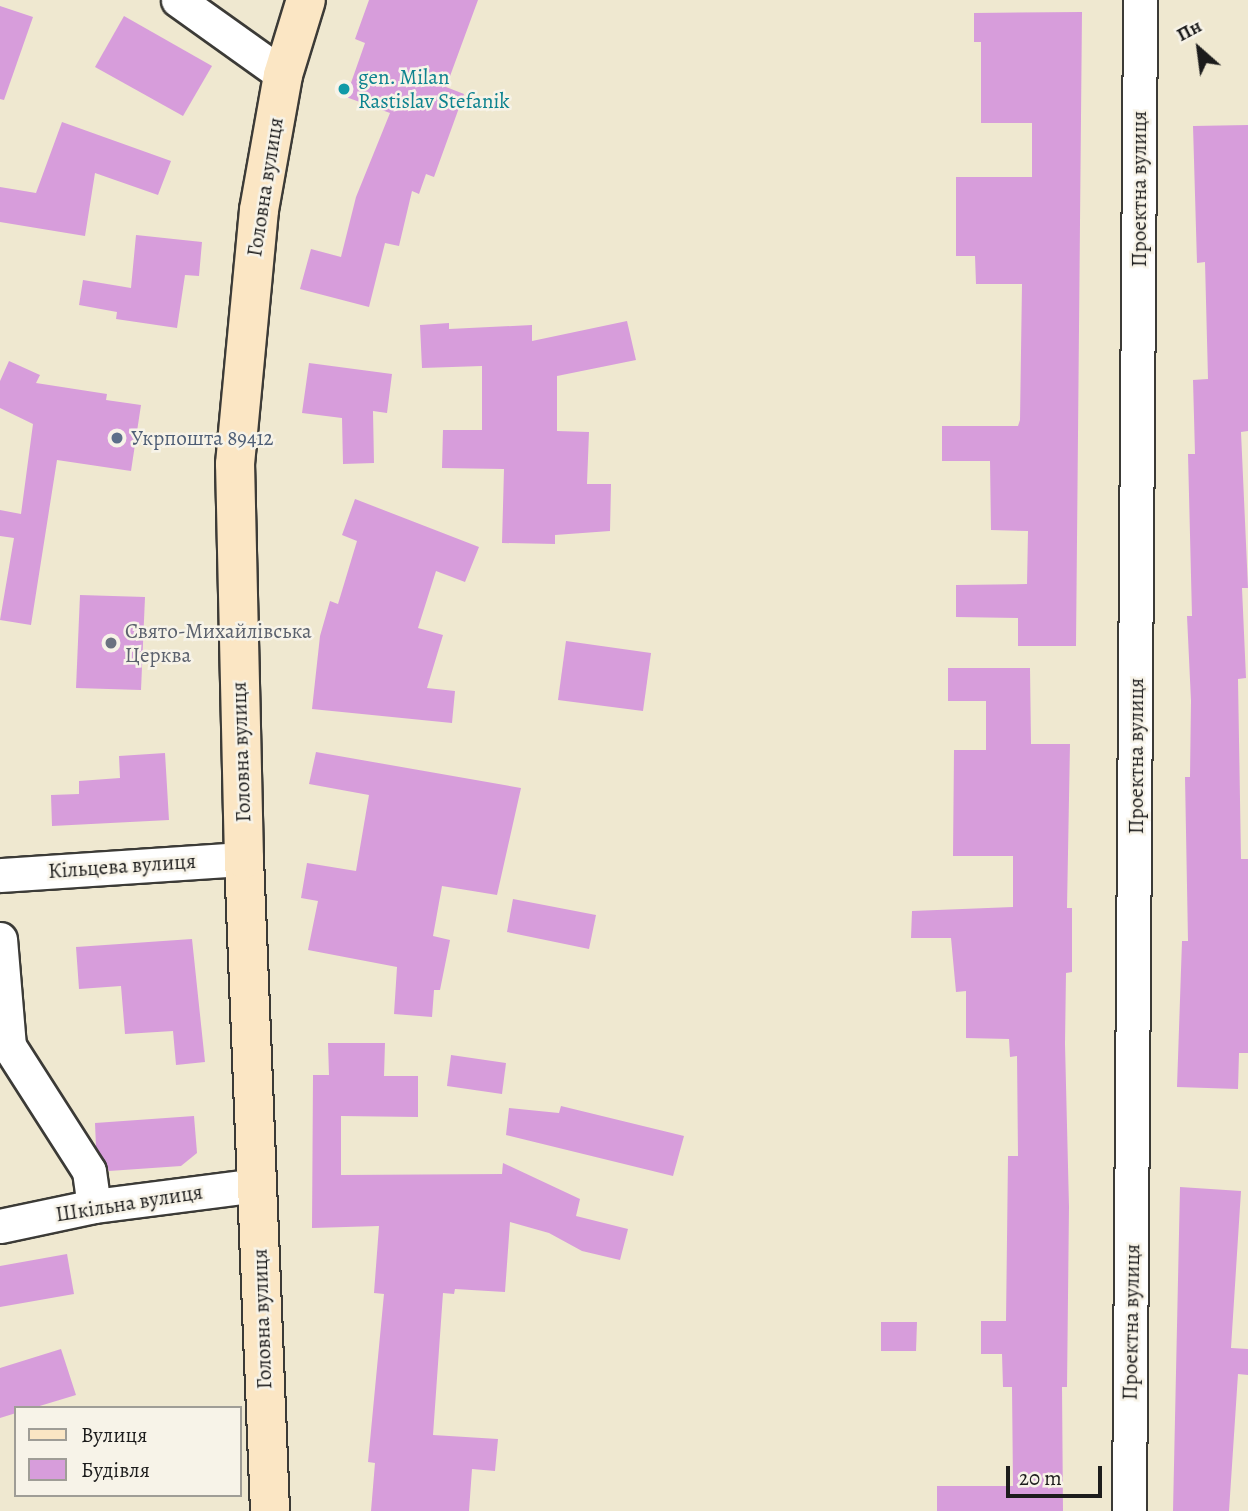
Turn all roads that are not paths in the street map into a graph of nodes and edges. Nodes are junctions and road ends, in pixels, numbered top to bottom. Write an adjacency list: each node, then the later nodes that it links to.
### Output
1 (178, 0): 4 (street)
2 (306, 0): 4 (main road, Головна вулиця)
3 (1140, 0): 12 (street, Проектна вулиця)
4 (283, 75): 5 (main road, Головна вулиця)
5 (244, 859): 6 (street, Кільцева вулиця); 8 (main road, Головна вулиця)
6 (0, 875)
7 (0, 939): 9 (street)
8 (258, 1185): 9 (street, Шкільна вулиця); 11 (main road, Головна вулиця)
9 (94, 1206): 10 (street, Шкільна вулиця)
10 (0, 1226)
11 (270, 1511)
12 (1129, 1511)

